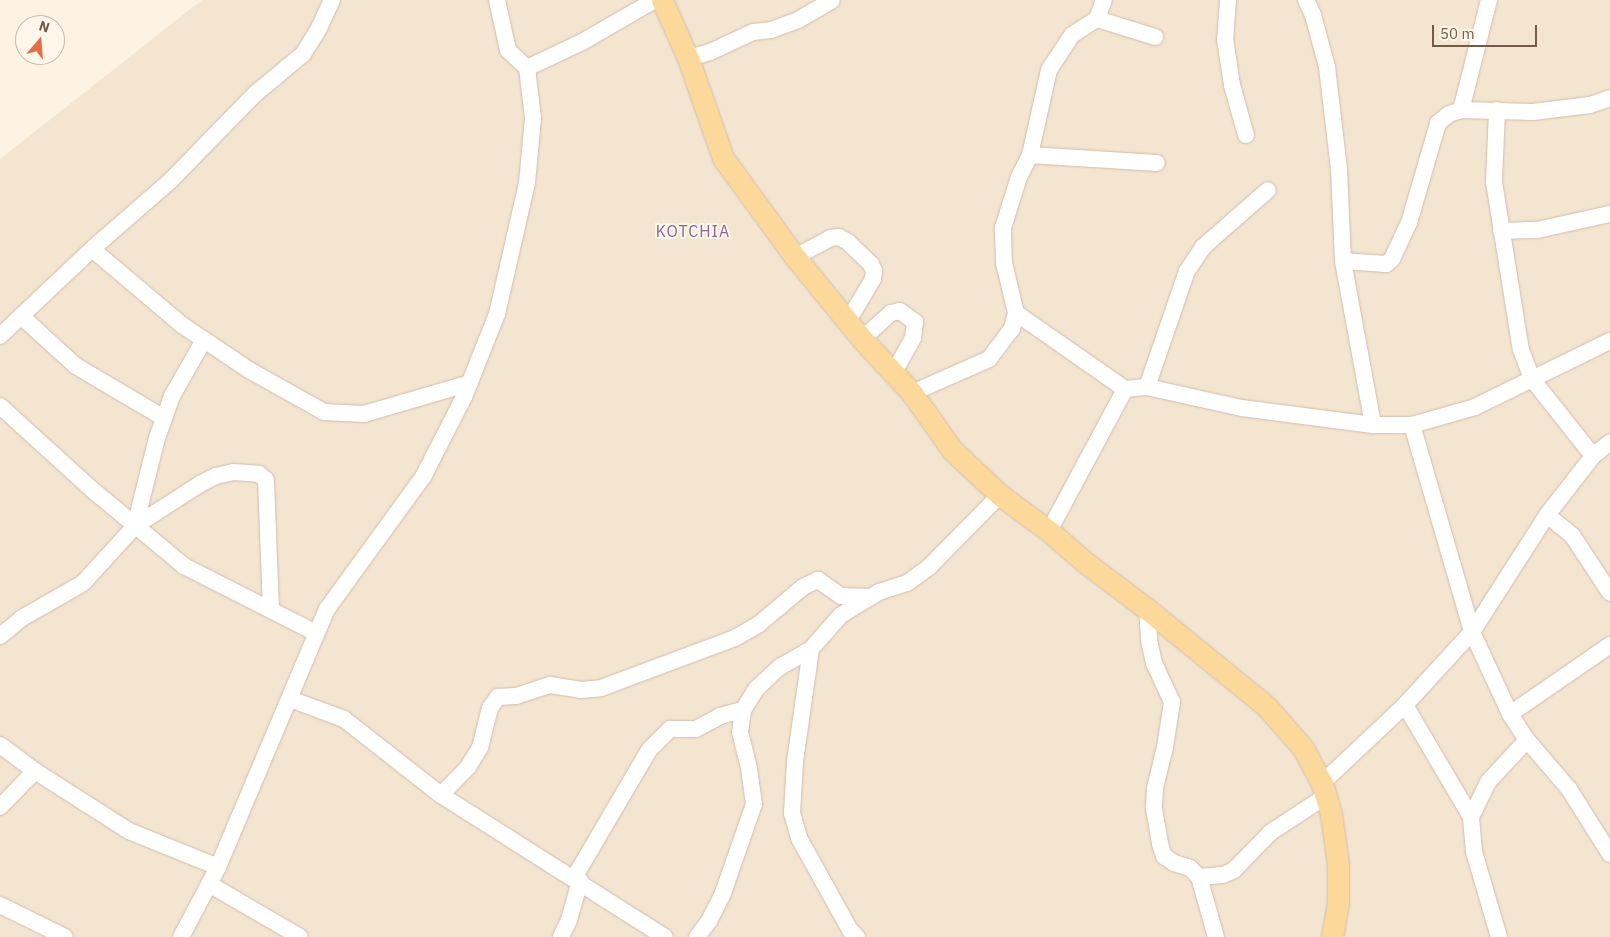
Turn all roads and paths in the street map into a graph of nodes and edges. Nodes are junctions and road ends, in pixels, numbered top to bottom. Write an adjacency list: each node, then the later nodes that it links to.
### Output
1 (332, 0): 23 (street)
2 (496, 0): 13 (street)
3 (654, 0): 13 (street)
4 (662, 0): 12 (main road)
5 (832, 0): 12 (street)
6 (1104, 0): 10 (street)
7 (1228, 0): 17 (street)
8 (1306, 0): 25 (street)
9 (1489, 0): 15 (street)
10 (1097, 19): 11 (street); 18 (street)
11 (1155, 38)
12 (688, 58): 24 (main road)
13 (527, 68): 35 (street)
14 (1610, 98): 16 (street)
15 (1462, 110): 16 (street); 25 (street)
16 (1497, 110): 22 (street)
17 (1246, 135)
18 (1030, 155): 19 (street); 26 (street)
19 (1157, 163)
20 (1268, 190): 36 (street)
21 (1610, 214): 22 (street)
22 (1501, 231): 34 (street)
23 (92, 249): 27 (street); 31 (street)
24 (794, 257): 28 (main road); 28 (street)
25 (1343, 260): 41 (street)
26 (1016, 313): 37 (street); 38 (street)
27 (21, 316): 29 (street); 40 (street)
28 (848, 321): 30 (main road)
29 (0, 336)
30 (862, 339): 33 (main road); 33 (street)
31 (204, 340): 35 (street); 40 (street)
32 (1610, 341): 34 (street)
33 (894, 372): 38 (main road)
34 (1532, 379): 42 (street); 44 (street)
35 (470, 383): 54 (street)
36 (1147, 387): 37 (street); 41 (street)
37 (1125, 389): 48 (street)
38 (912, 393): 45 (main road)
39 (0, 406): 47 (street)
40 (164, 418): 47 (street)
41 (1373, 425): 42 (street)
42 (1412, 425): 53 (street)
43 (1610, 442): 44 (street)
44 (1592, 456): 46 (street)
45 (1000, 495): 48 (main road); 50 (street)
46 (1547, 515): 49 (street); 53 (street)
47 (135, 526): 52 (street); 52 (street); 55 (street)
48 (1049, 530): 51 (main road)
49 (1610, 593)
50 (870, 597): 57 (street); 66 (street)
51 (1147, 609): 65 (main road); 71 (street)
52 (271, 610): 54 (street)
53 (1472, 632): 59 (street); 61 (street)
54 (316, 633): 58 (street)
55 (0, 636)
56 (1610, 645): 61 (street)
57 (811, 649): 60 (street); 83 (street)
58 (290, 699): 66 (street); 70 (street)
59 (1405, 705): 65 (street); 68 (street)
60 (743, 710): 72 (street); 75 (street)
61 (1510, 714): 62 (street)
62 (1527, 740): 68 (street); 69 (street)
63 (0, 745): 64 (street)
64 (35, 771): 67 (street); 70 (street)
65 (1324, 789): 71 (street); 85 (main road)
66 (441, 795): 72 (street)
67 (0, 807)
68 (1470, 817): 86 (street)
69 (1610, 854)
70 (218, 867): 73 (street)
71 (1199, 877): 84 (street)
72 (577, 880): 76 (street); 80 (street)
73 (209, 884): 78 (street); 79 (street)
74 (0, 905): 77 (street)
75 (709, 929): 82 (street)
76 (661, 934): 81 (street)
77 (64, 937)
78 (182, 937)
79 (300, 937)
80 (561, 937)
81 (640, 937)
82 (697, 937)
83 (857, 937)
84 (1216, 937)
85 (1332, 937)
86 (1499, 937)

